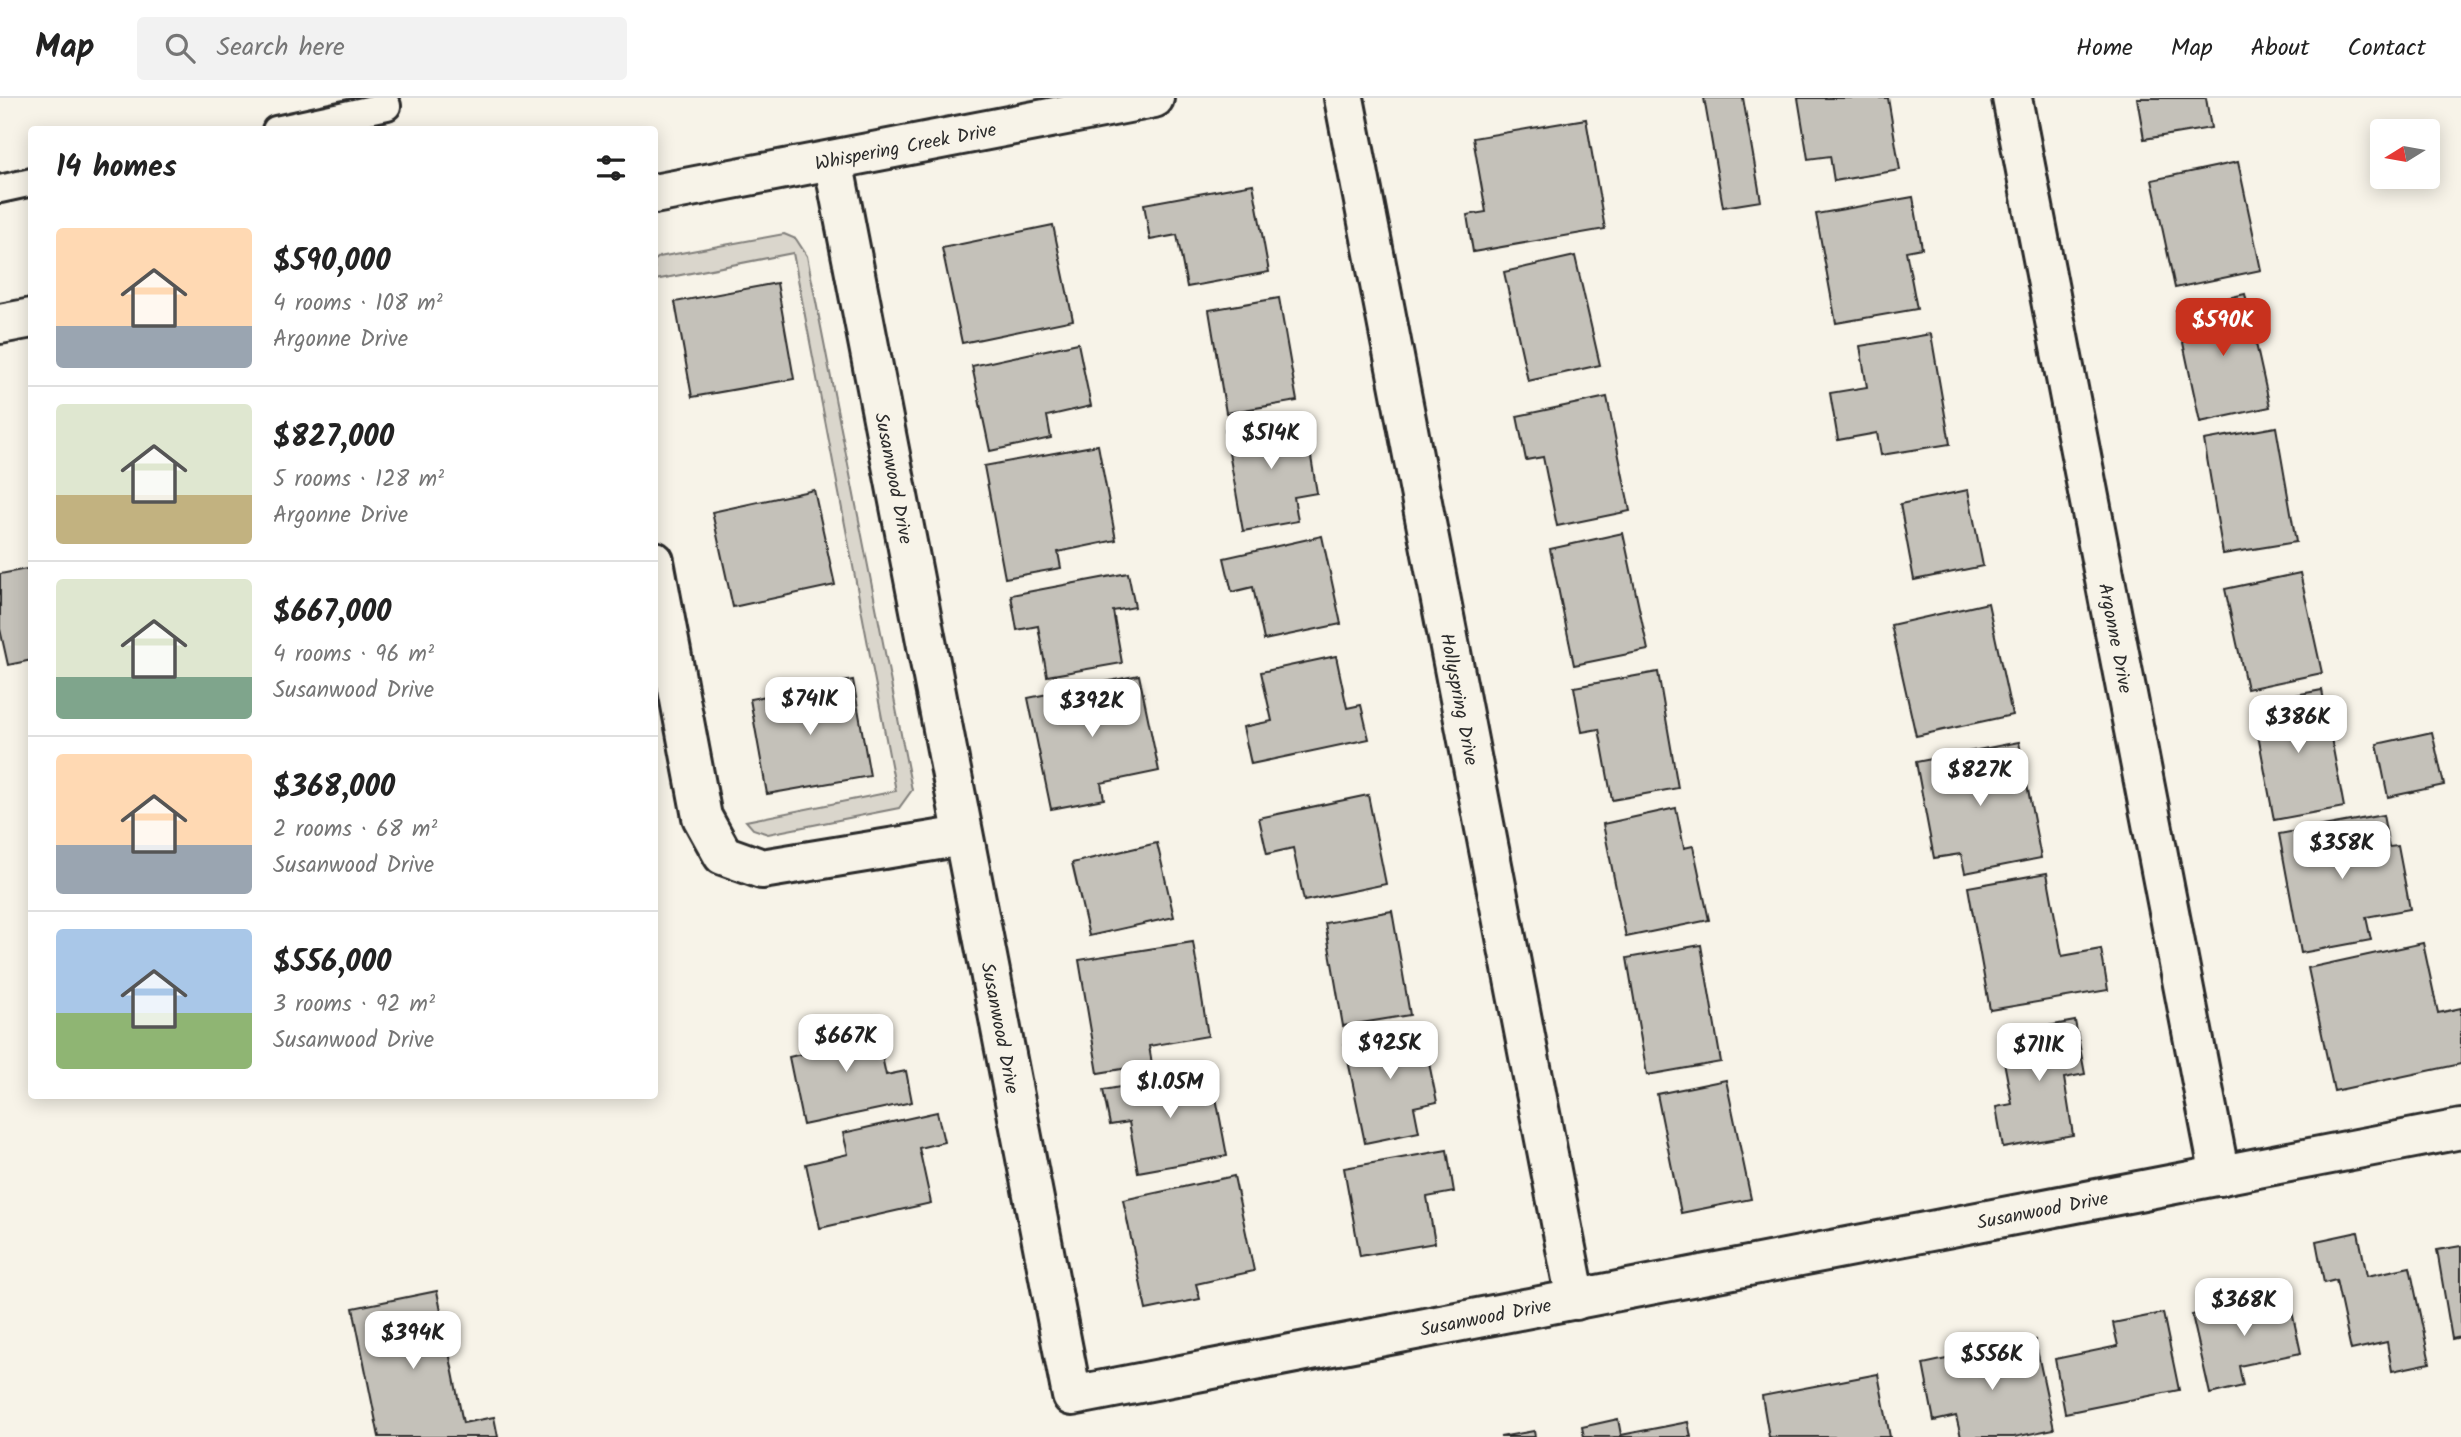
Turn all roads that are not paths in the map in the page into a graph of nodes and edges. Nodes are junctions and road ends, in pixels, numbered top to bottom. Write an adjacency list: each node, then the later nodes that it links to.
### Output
1 (1154, 98): 6 (street, Whispering Creek Drive)
2 (1343, 98): 16 (street, Hollyspring Drive)
3 (2012, 98): 15 (street, Argonne Drive)
4 (388, 111): 5 (lane)
5 (300, 126)
6 (833, 160): 9 (street, Whispering Creek Drive); 13 (street, Susanwood Drive)
7 (28, 183): 8 (lane)
8 (0, 189)
9 (658, 193)
10 (28, 319): 11 (street)
11 (0, 324)
12 (658, 582): 13 (street)
13 (963, 836): 16 (street, Susanwood Drive)
14 (2461, 1129): 15 (street, Susanwood Drive)
15 (2220, 1176): 16 (street, Susanwood Drive)
16 (1576, 1300)

